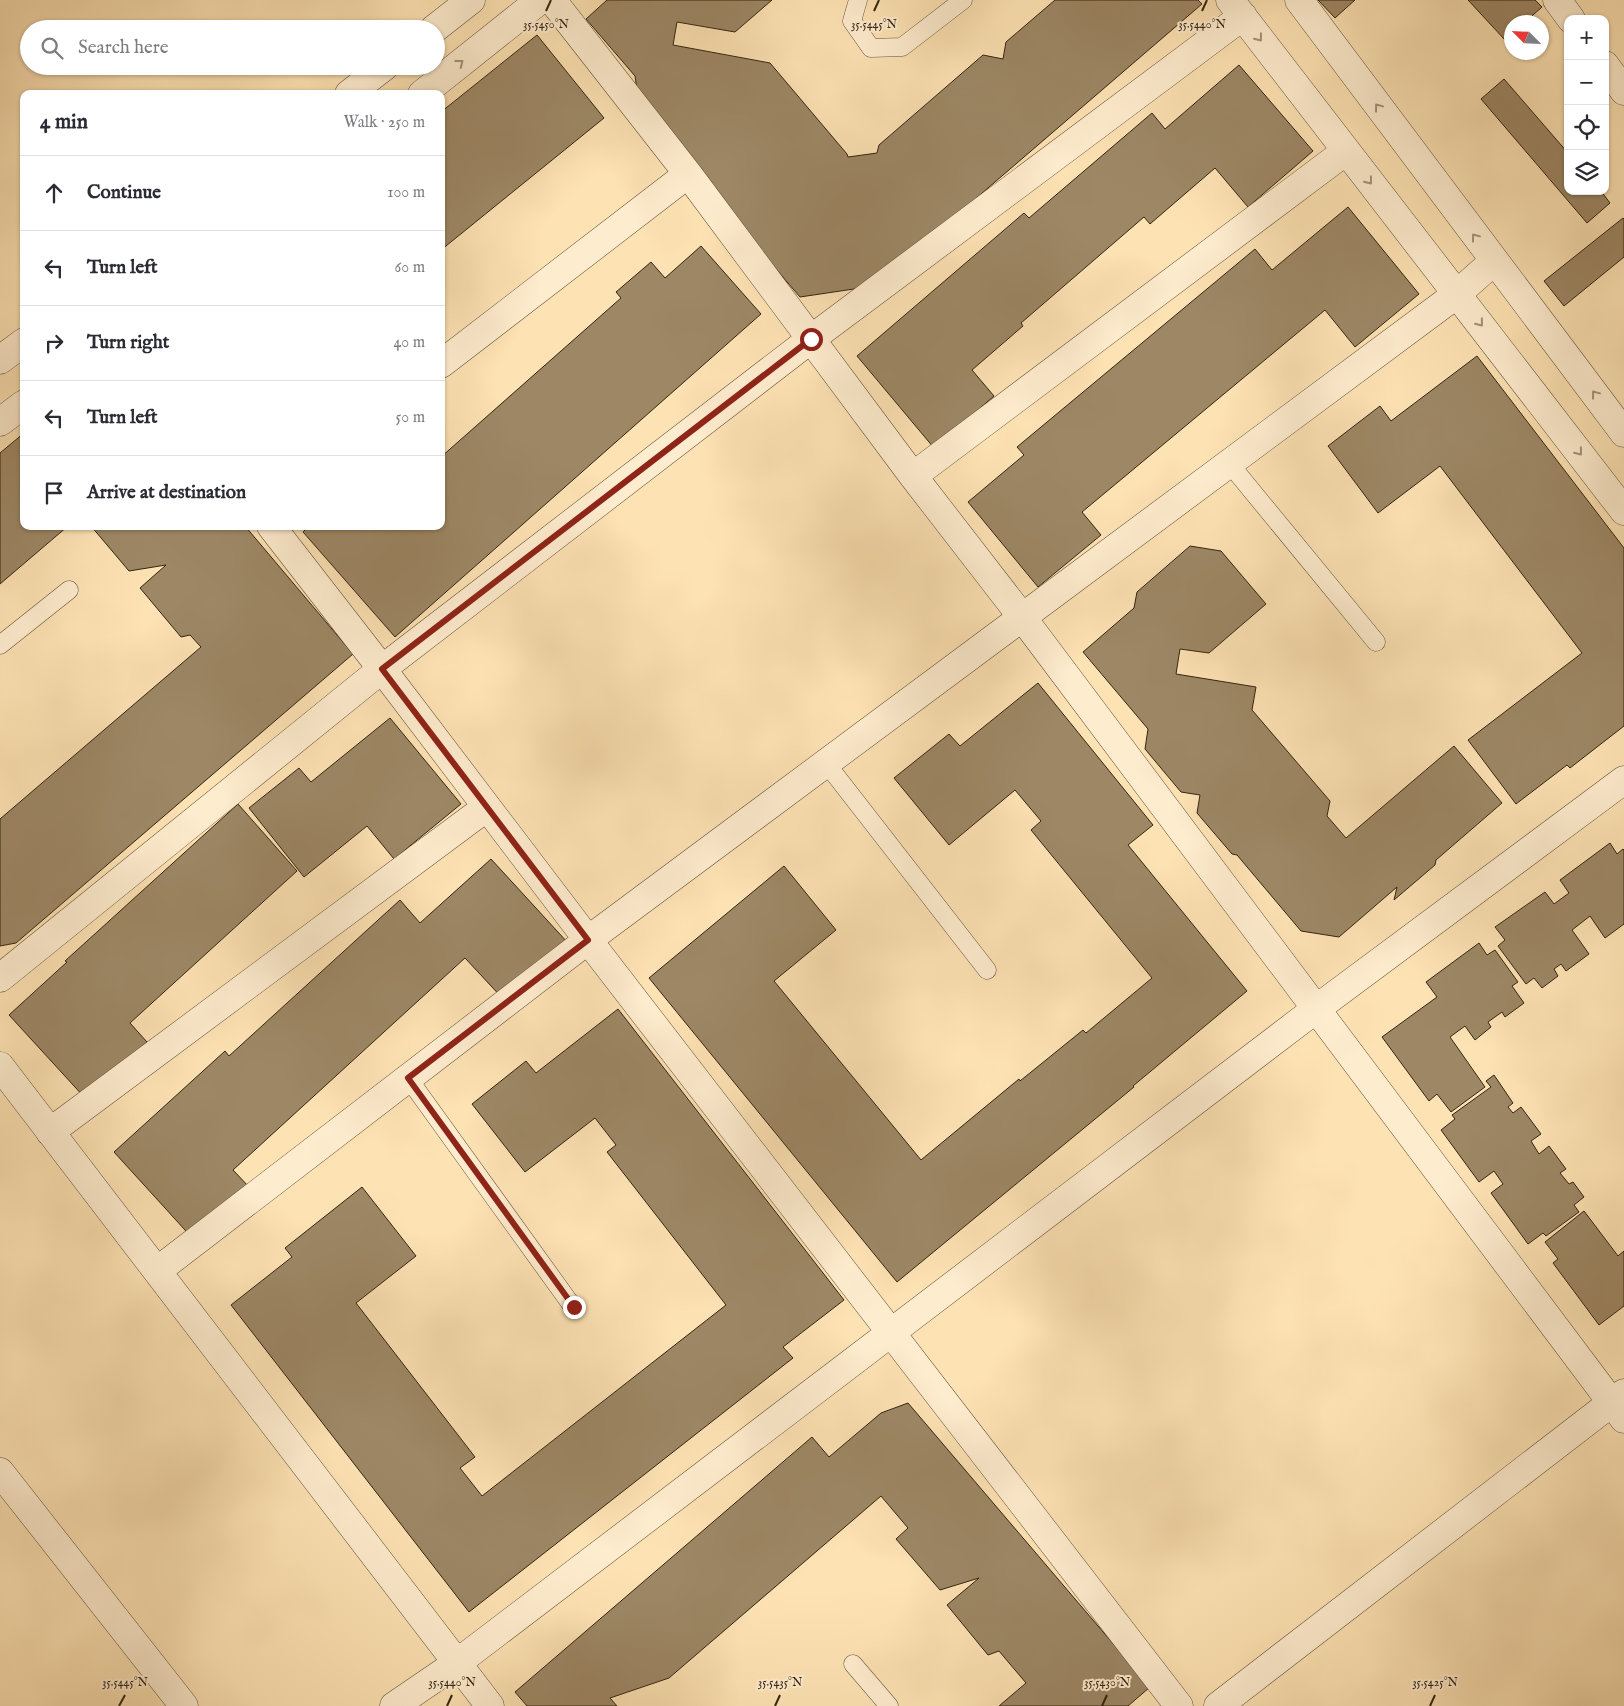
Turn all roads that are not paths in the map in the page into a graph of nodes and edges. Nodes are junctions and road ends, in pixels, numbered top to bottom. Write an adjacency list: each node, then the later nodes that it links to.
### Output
1 (471, 0): 10 (street)
2 (540, 0): 14 (street, one-way to 2)
3 (552, 0): 17 (street)
4 (858, 0): 5 (lane)
5 (963, 0)
6 (1299, 0): 18 (street, one-way to 6)
7 (1557, 0): 9 (street)
8 (1236, 8): 16 (street, one-way to 16); 20 (street)
9 (1568, 15)
10 (445, 20)
11 (1609, 71): 15 (street)
12 (373, 75): 13 (street)
13 (354, 90)
14 (427, 90)
15 (1624, 91)
16 (1346, 151): 19 (street, one-way to 19); 28 (street)
17 (688, 174): 20 (street); 23 (street)
18 (1494, 261): 19 (street); 26 (street, one-way to 18)
19 (1457, 294): 27 (street); 29 (street, one-way to 29)
20 (811, 339): 28 (street); 35 (street)
21 (20, 345): 22 (street)
22 (0, 360)
23 (445, 361)
24 (20, 407): 25 (street)
25 (0, 422)
26 (1624, 433)
27 (1229, 463): 32 (street); 33 (lane)
28 (913, 476): 32 (street)
29 (1624, 511)
30 (273, 530): 35 (street)
31 (69, 590): 34 (lane)
32 (1022, 617): 36 (street); 42 (street)
33 (1376, 642)
34 (0, 645)
35 (382, 669): 38 (street); 41 (street)
36 (826, 763): 39 (street); 40 (lane)
37 (1624, 780): 42 (street)
38 (487, 807): 39 (street); 45 (street)
39 (588, 940): 44 (street); 48 (street)
40 (987, 970)
41 (0, 978)
42 (1316, 1008): 48 (street); 49 (street)
43 (0, 1066): 45 (street)
44 (408, 1078): 46 (street); 47 (lane)
45 (50, 1132): 46 (street)
46 (156, 1271): 51 (street)
47 (574, 1307)
48 (890, 1332): 51 (street); 57 (street)
49 (1620, 1405): 58 (street)
50 (0, 1472): 53 (street)
51 (456, 1663): 54 (street); 55 (street)
52 (853, 1664): 56 (lane)
53 (184, 1706)
54 (394, 1706)
55 (490, 1706)
56 (889, 1706)
57 (1180, 1706)
58 (1218, 1706)

